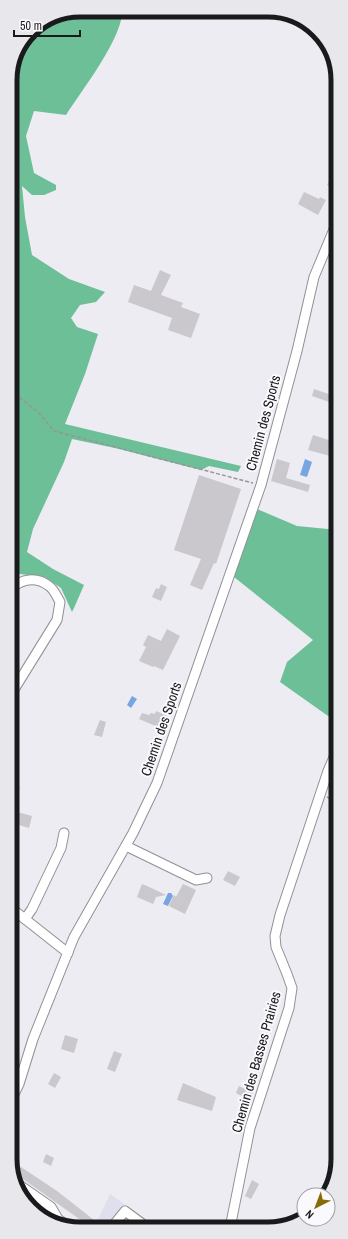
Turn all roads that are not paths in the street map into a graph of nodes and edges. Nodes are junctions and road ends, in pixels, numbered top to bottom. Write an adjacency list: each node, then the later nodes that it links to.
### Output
1 (331, 236): 6 (street, Chemin des Sports)
2 (17, 584): 3 (street)
3 (17, 685)
4 (331, 764): 18 (street, Chemin des Basses Prairies)
5 (64, 833): 9 (street)
6 (126, 846): 7 (street); 10 (street, Chemin des Sports)
7 (207, 878)
8 (17, 914): 9 (street)
9 (25, 920): 10 (street)
10 (68, 953): 11 (street, Chemin des Sports)
11 (17, 1088)
12 (24, 1188): 15 (street)
13 (33, 1201): 14 (street)
14 (47, 1213)
15 (59, 1218)
16 (116, 1222): 17 (street)
17 (140, 1222)
18 (231, 1222)

